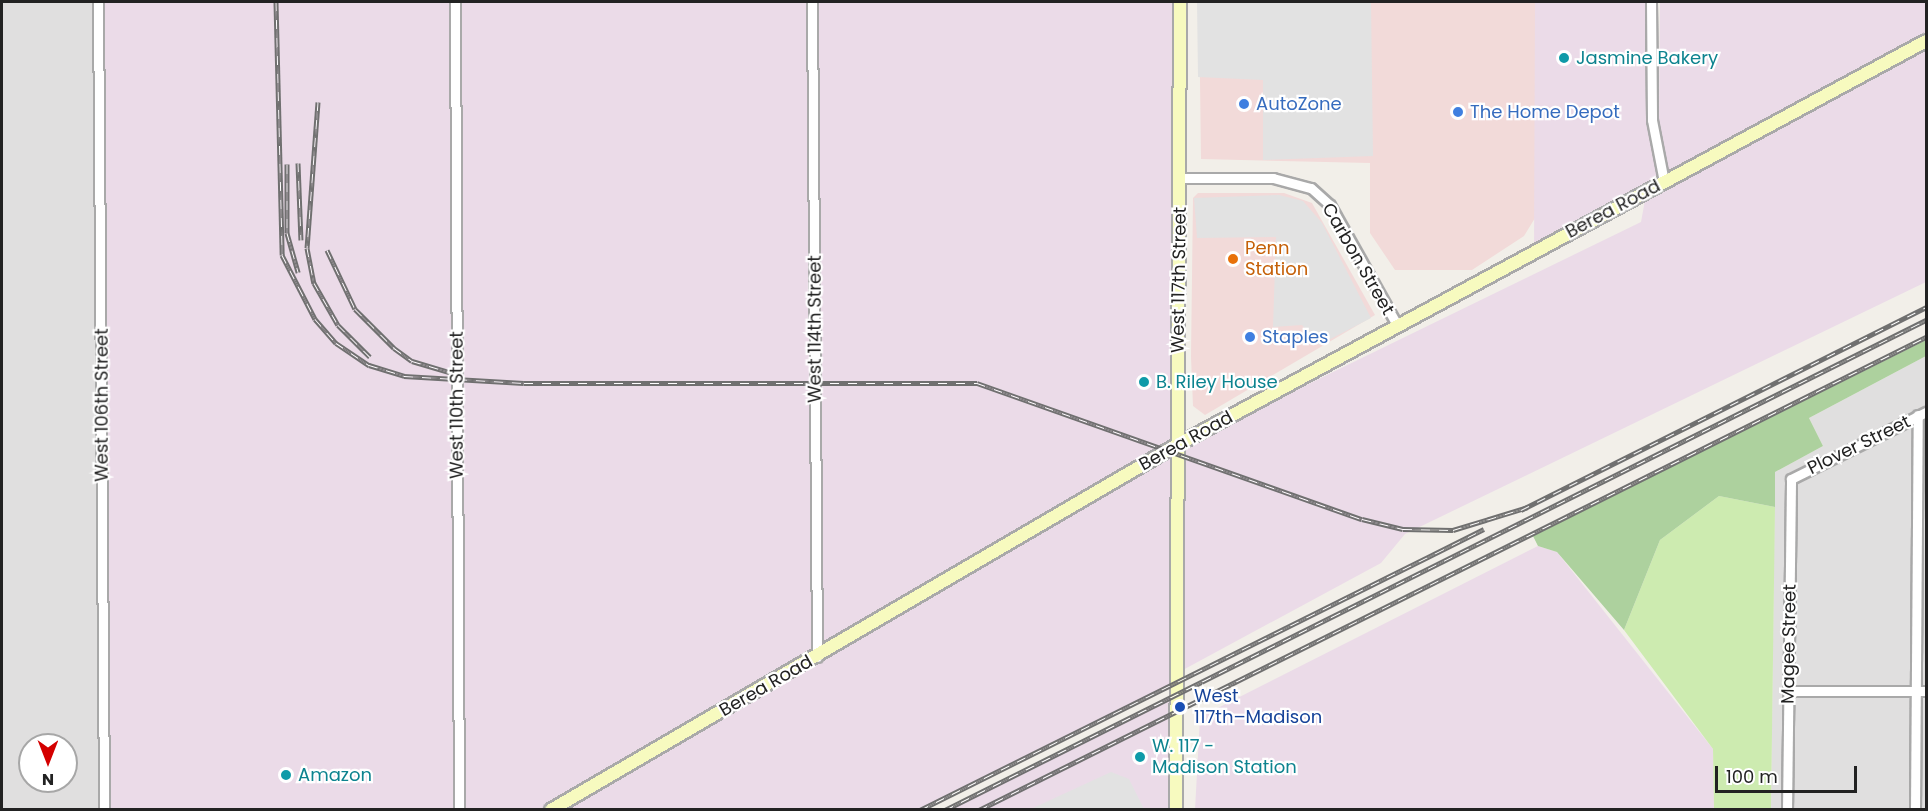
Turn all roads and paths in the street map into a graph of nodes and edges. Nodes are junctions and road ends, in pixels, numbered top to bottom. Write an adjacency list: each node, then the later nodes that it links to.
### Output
1 (98, 2): 17 (street, West 106th Street)
2 (455, 2): 18 (street, West 110th Street)
3 (812, 2): 13 (street, West 114th Street)
4 (1180, 2): 7 (main road, West 117th Street)
5 (1651, 2): 8 (street)
6 (1926, 41): 8 (main road, Berea Road)
7 (1180, 178): 9 (street, Carbon Street); 11 (main road, West 117th Street)
8 (1664, 182): 9 (main road, Berea Road)
9 (1396, 323): 11 (main road, Berea Road)
10 (1922, 413): 12 (street, Plover Street); 15 (street)
11 (1177, 445): 13 (main road, Berea Road); 20 (main road, West 117th Street)
12 (1791, 479): 14 (street, Magee Street)
13 (817, 657): 19 (main road, Berea Road)
14 (1789, 691): 15 (street); 21 (street, Magee Street)
15 (1916, 691): 16 (street); 22 (street)
16 (1926, 691)
17 (104, 810)
18 (459, 810)
19 (551, 810)
20 (1176, 810)
21 (1787, 810)
22 (1915, 810)

